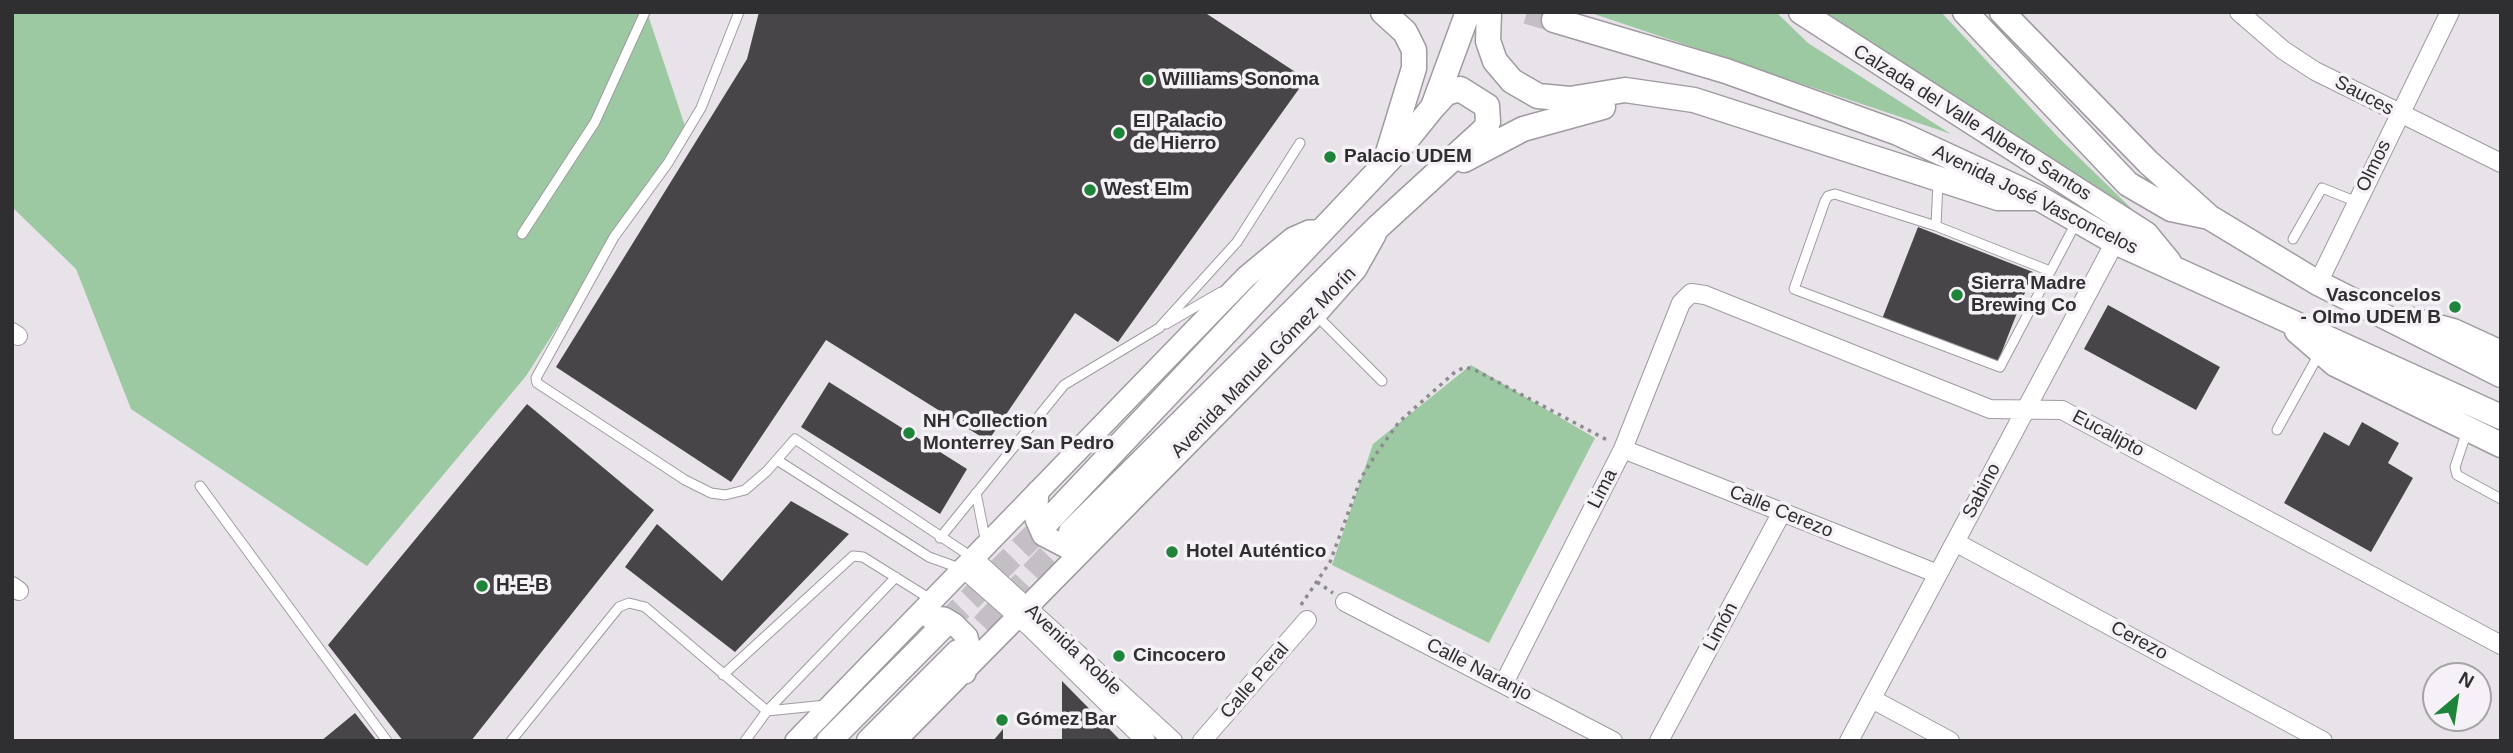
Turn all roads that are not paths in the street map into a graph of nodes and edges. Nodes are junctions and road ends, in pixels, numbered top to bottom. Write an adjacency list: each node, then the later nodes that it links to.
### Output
1 (645, 12): 27 (lane)
2 (739, 12): 49 (lane)
3 (1383, 12): 17 (main road)
4 (1468, 12): 13 (main road)
5 (1489, 12): 12 (main road)
6 (1801, 12): 30 (main road, Calzada del Valle Alberto Santos)
7 (1965, 12): 22 (main road, Calzada del Valle Alberto Santos)
8 (2002, 12): 22 (main road)
9 (2239, 12): 14 (street, Sauces)
10 (2450, 12): 14 (street, Olmos)
11 (1554, 20): 20 (main road, Avenida José Vasconcelos)
12 (1649, 93): 18 (main road); 19 (main road)
13 (1433, 107): 17 (main road); 19 (main road)
14 (2399, 115): 16 (street, Sauces); 21 (street, Olmos)
15 (1300, 143): 38 (lane)
16 (2501, 163)
17 (1383, 169): 26 (main road)
18 (1938, 177): 20 (main road); 24 (lane)
19 (1431, 180): 25 (main road)
20 (2037, 197): 23 (main road, Avenida José Vasconcelos)
21 (2357, 202): 28 (lane); 33 (street, Olmos)
22 (2209, 217): 33 (main road)
23 (2077, 221): 29 (main road, Avenida José Vasconcelos); 31 (lane)
24 (1936, 226): 31 (lane); 31 (lane)
25 (1378, 227): 35 (street, Avenida Manuel Gómez Morín); 56 (main road, Avenida Manuel Gómez Morín)
26 (1323, 231): 32 (street); 55 (main road)
27 (522, 234)
28 (2292, 239)
29 (2115, 242): 30 (main road, Avenida José Vasconcelos); 43 (street, Sabino)
30 (2170, 265): 36 (main road, Avenida José Vasconcelos)
31 (2050, 271)
32 (1246, 277): 38 (lane); 51 (street)
33 (2318, 283): 37 (main road)
34 (1691, 293): 43 (street, Eucalipto); 48 (street, Lima)
35 (1315, 314): 42 (lane); 56 (street, Avenida Manuel Gómez Morín)
36 (2285, 317): 39 (main road); 44 (main road, Avenida José Vasconcelos)
37 (2389, 319): 40 (main road); 41 (main road)
38 (1159, 328): 52 (lane)
39 (2320, 353): 45 (main road); 46 (lane)
40 (2501, 353)
41 (2501, 375)
42 (1382, 381)
43 (2025, 411): 58 (street, Sabino); 68 (street, Eucalipto)
44 (2501, 417)
45 (2467, 429): 47 (main road); 53 (lane)
46 (2277, 430)
47 (2501, 445)
48 (1623, 449): 54 (street, Calle Cerezo); 71 (street, Lima)
49 (777, 460): 57 (lane); 59 (lane)
50 (200, 486): 75 (lane)
51 (1038, 491): 56 (street); 59 (street)
52 (976, 493): 57 (lane); 59 (lane)
53 (2501, 499)
54 (1782, 512): 60 (street, Calle Cerezo); 86 (street, Limón)
55 (1047, 522)
56 (1081, 536): 64 (street, Avenida Manuel Gómez Morín)
57 (940, 538): 59 (lane)
58 (1955, 542): 60 (street, Sabino); 89 (street, Cerezo)
59 (975, 558): 62 (street); 64 (street, Avenida Roble)
60 (1938, 574): 72 (street, Sabino)
61 (896, 577): 62 (lane); 70 (lane); 74 (lane)
62 (933, 601): 66 (street)
63 (1345, 602): 71 (street, Calle Naranjo)
64 (1023, 612): 69 (street, Avenida Manuel Gómez Morín); 82 (street, Avenida Roble); 83 (street, Avenida Roble)
65 (1307, 620): 84 (street, Calle Peral)
66 (910, 624): 69 (street); 73 (street)
67 (944, 625): 79 (main road)
68 (2501, 645)
69 (962, 662): 80 (main road, Avenida Manuel Gómez Morín); 81 (street, Avenida Manuel Gómez Morín)
70 (723, 675): 74 (lane); 76 (lane)
71 (1504, 683): 85 (street, Calle Naranjo)
72 (1872, 699): 87 (street, Sabino); 88 (street)
73 (831, 704): 74 (lane); 78 (street)
74 (767, 711): 77 (lane)
75 (387, 741)
76 (511, 741)
77 (745, 741)
78 (796, 741)
79 (829, 741)
80 (869, 741)
81 (895, 741)
82 (1146, 741)
83 (1173, 741)
84 (1202, 741)
85 (1613, 741)
86 (1659, 741)
87 (1849, 741)
88 (1950, 741)
89 (2323, 741)

